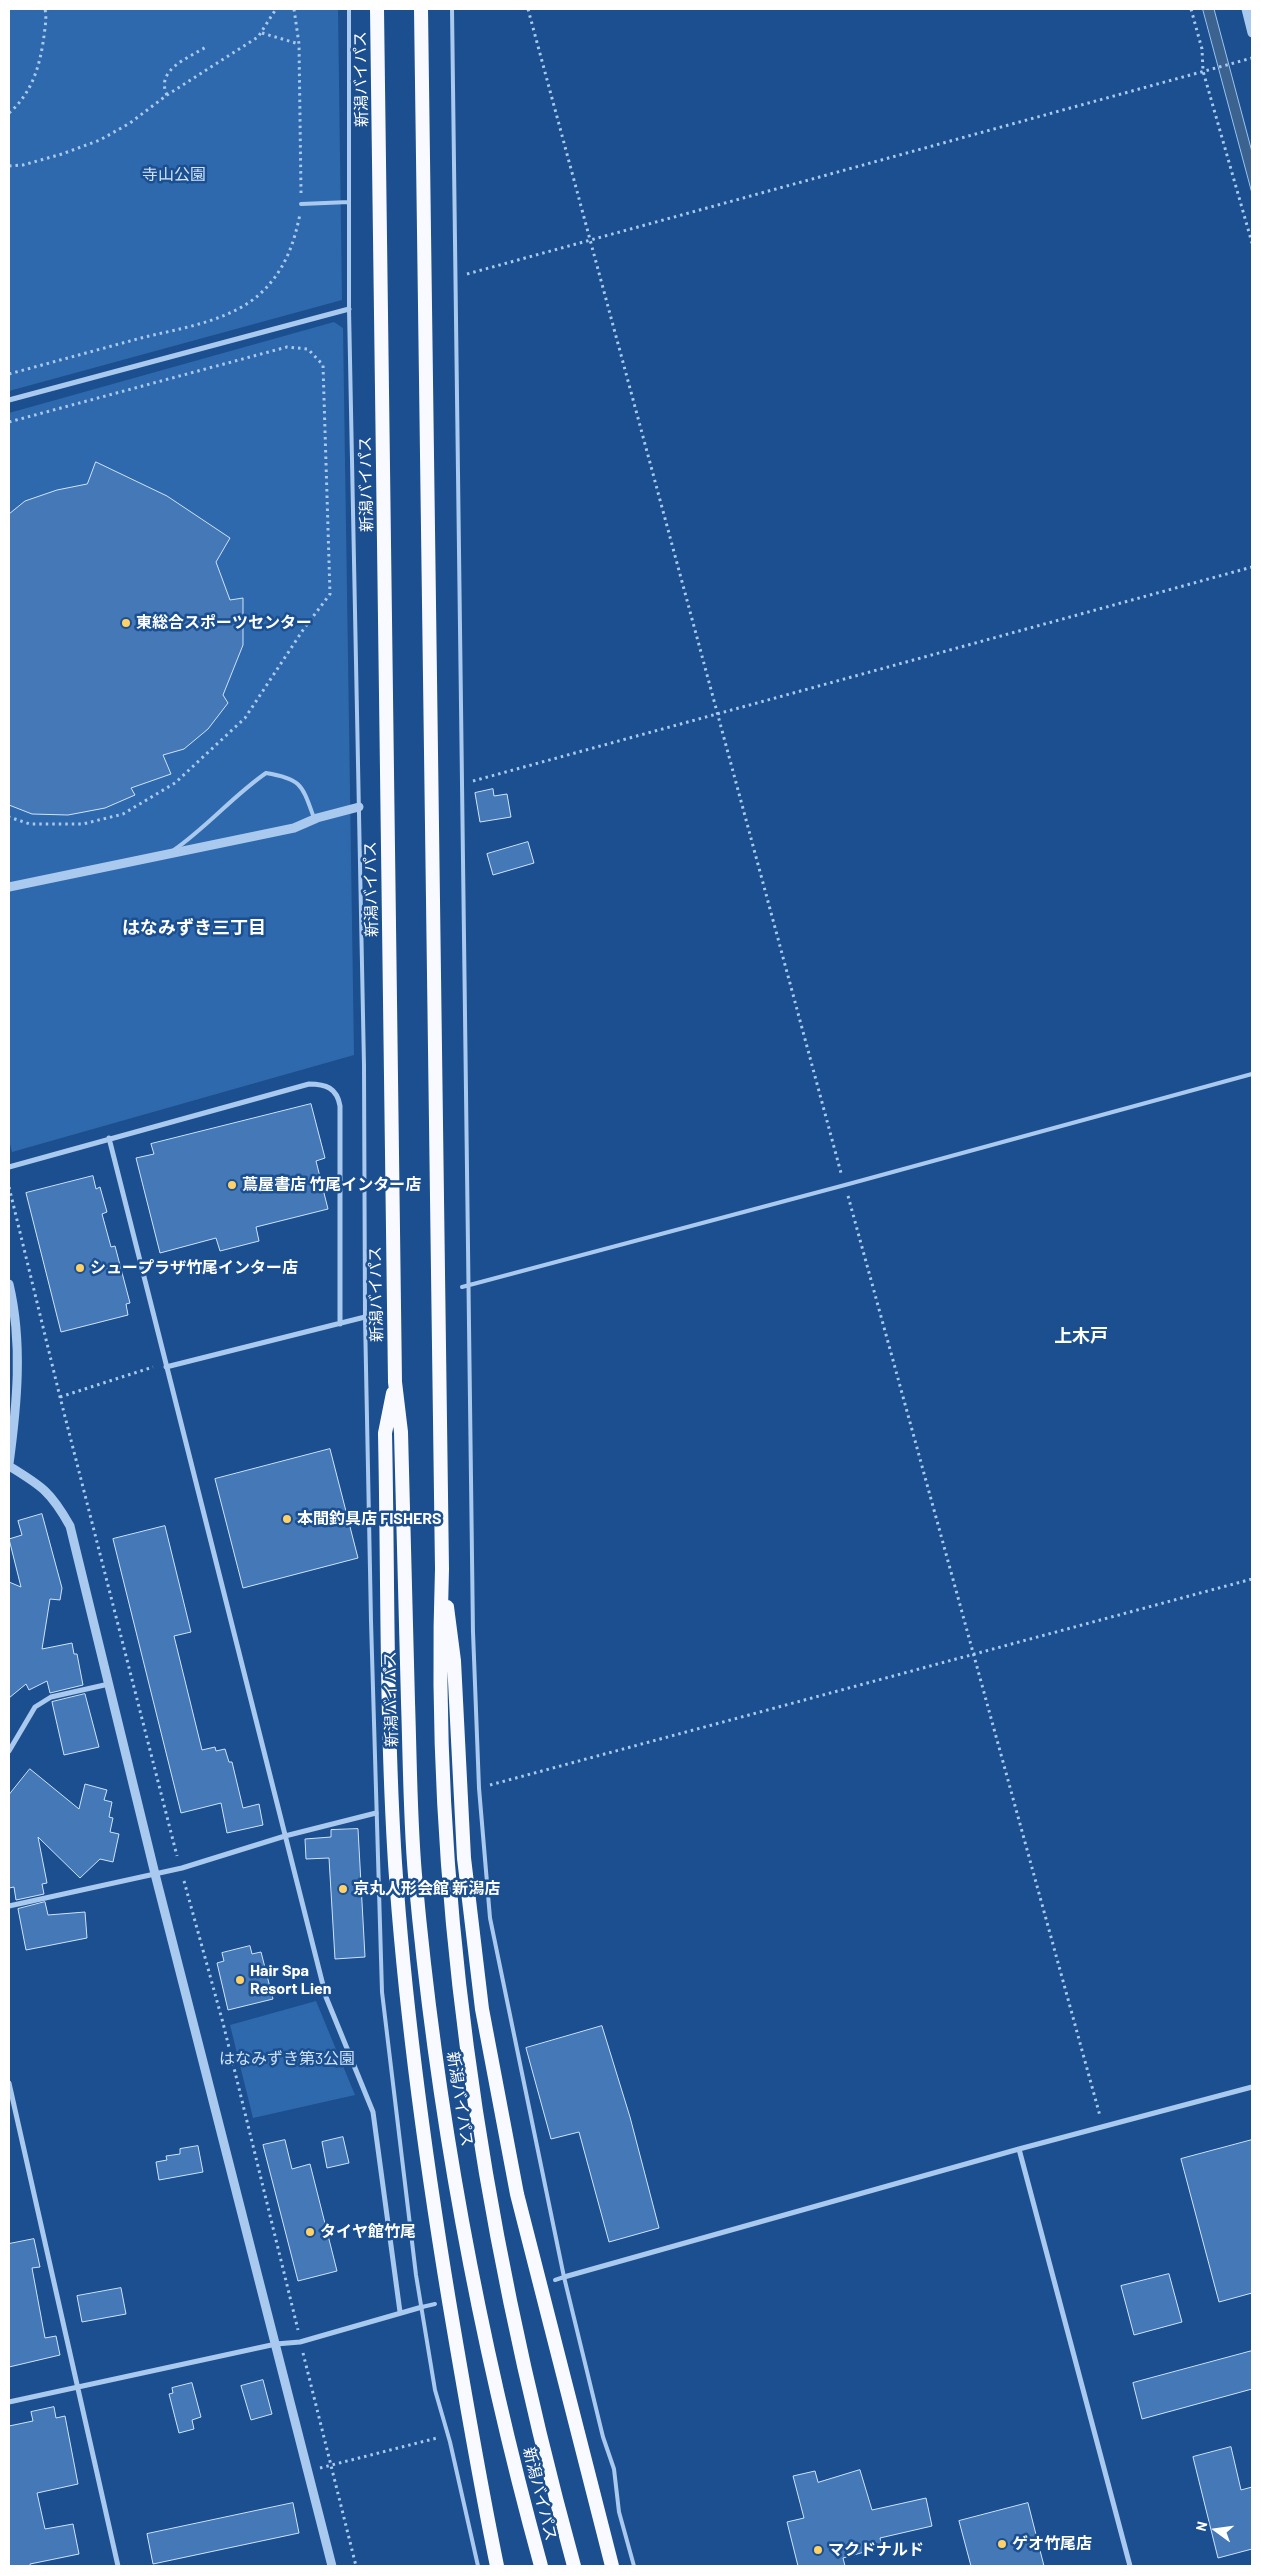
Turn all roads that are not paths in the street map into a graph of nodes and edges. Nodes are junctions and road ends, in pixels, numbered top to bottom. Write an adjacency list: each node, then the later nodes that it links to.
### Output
1 (348, 9): 7 (lane)
2 (377, 9): 25 (highway, 新潟バイパス)
3 (422, 9): 27 (highway, 新潟バイパス)
4 (452, 9): 19 (lane)
5 (1246, 9): 6 (street)
6 (1252, 33)
7 (349, 202): 8 (lane); 9 (lane)
8 (301, 204)
9 (349, 309): 10 (street); 11 (lane)
10 (9, 400)
11 (359, 807): 12 (street); 22 (lane)
12 (314, 819): 13 (street); 13 (lane)
13 (166, 855): 14 (street)
14 (9, 887)
15 (1252, 1074): 19 (lane)
16 (110, 1138): 17 (street); 23 (street); 24 (street)
17 (9, 1167)
18 (9, 1284): 26 (street)
19 (470, 1284): 20 (lane); 37 (lane)
20 (462, 1287)
21 (376, 1314): 22 (lane)
22 (366, 1317): 23 (street); 30 (lane)
23 (340, 1324): 24 (street)
24 (166, 1367): 31 (street)
25 (395, 1382): 48 (highway); 49 (highway, 新潟バイパス)
26 (9, 1465): 28 (street)
27 (442, 1569): 50 (highway, 新潟バイパス); 51 (highway)
28 (109, 1684): 29 (street); 32 (street)
29 (9, 1751)
30 (376, 1813): 31 (street); 40 (lane)
31 (285, 1836): 32 (street); 41 (street)
32 (156, 1874): 33 (street); 42 (street)
33 (9, 1906)
34 (9, 2083): 43 (street)
35 (1252, 2087): 36 (street)
36 (1019, 2149): 37 (street); 53 (street)
37 (564, 2277): 38 (lane); 52 (lane)
38 (554, 2280)
39 (435, 2304): 40 (lane)
40 (422, 2308): 41 (street); 47 (lane)
41 (400, 2312): 42 (street)
42 (276, 2344): 43 (street); 46 (street)
43 (77, 2386): 44 (street); 45 (street)
44 (9, 2402)
45 (118, 2566)
46 (332, 2566)
47 (478, 2566)
48 (497, 2566)
49 (541, 2566)
50 (574, 2566)
51 (612, 2566)
52 (634, 2566)
53 (1130, 2566)

